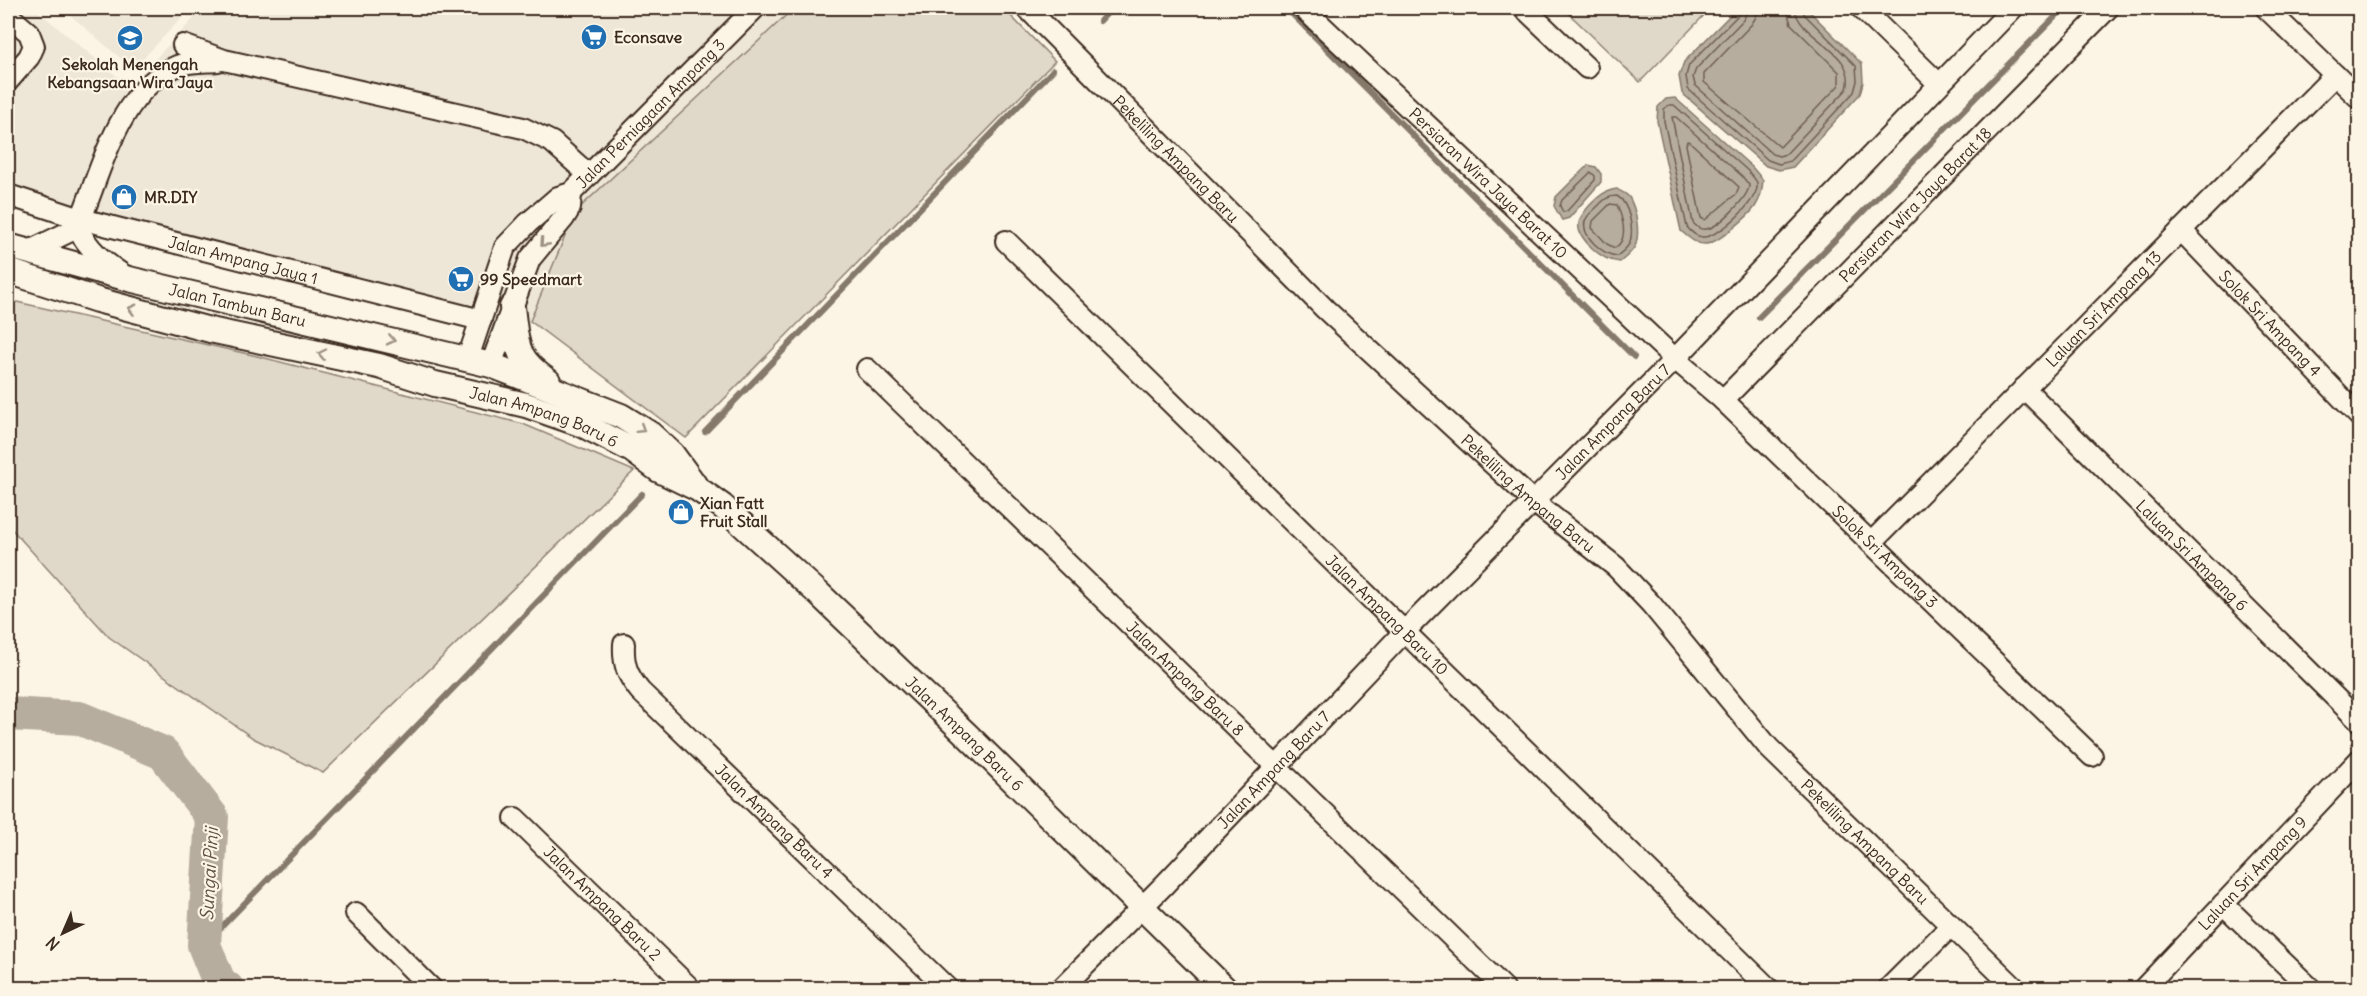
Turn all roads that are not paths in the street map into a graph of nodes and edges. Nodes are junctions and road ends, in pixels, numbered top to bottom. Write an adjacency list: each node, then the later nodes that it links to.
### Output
1 (755, 8): 17 (street, Jalan Perniagaan Ampang 3)
2 (1027, 8): 38 (street, Pekeliling Ampang Baru)
3 (1303, 8): 28 (street, Persiaran Wira Jaya Barat 10)
4 (1524, 8): 12 (street)
5 (1861, 8): 15 (street)
6 (2013, 8): 15 (street, Jalan Ampang Baru 7)
7 (2108, 8): 34 (street, Persiaran Wira Jaya Barat 18)
8 (2266, 8): 13 (street)
9 (8, 15): 14 (street)
10 (183, 45): 11 (street)
11 (224, 60): 17 (street); 20 (street)
12 (1587, 68)
13 (2335, 75): 16 (street); 21 (street, Laluan Sri Ampang 13)
14 (8, 81)
15 (1940, 84): 28 (street, Jalan Ampang Baru 7)
16 (2360, 99)
17 (589, 175): 18 (street, Jalan Perniagaan Ampang 3)
18 (571, 193): 26 (street, Jalan Perniagaan Ampang 3, one-way to 26); 27 (street, Jalan Perniagaan Ampang 3)
19 (8, 195): 20 (street, Jalan Ampang Jaya 1)
20 (79, 223): 23 (street); 25 (street); 27 (street, Jalan Ampang Jaya 1)
21 (2181, 230): 32 (street, Laluan Sri Ampang 13); 35 (street, Solok Sri Ampang 4)
22 (1006, 241): 40 (street, Jalan Ampang Baru 10)
23 (17, 249): 25 (main road, Jalan Tambun Baru)
24 (8, 271): 30 (main road, Jalan Tambun Baru, one-way to 24)
25 (129, 279): 29 (main road, Jalan Tambun Baru, one-way to 29)
26 (512, 307): 29 (street, Jalan Perniagaan Ampang 3); 33 (main road)
27 (481, 320): 29 (street, Jalan Perniagaan Ampang 3)
28 (1675, 359): 34 (street, Solok Sri Ampang 3); 38 (street, Jalan Ampang Baru 7)
29 (479, 365): 30 (main road); 33 (main road, Jalan Ampang Baru 6); 36 (main road)
30 (379, 366): 36 (main road, Jalan Ampang Baru 6)
31 (867, 369): 45 (street, Jalan Ampang Baru 8)
32 (2024, 388): 39 (street, Laluan Sri Ampang 13); 42 (street, Laluan Sri Ampang 6)
33 (570, 395): 37 (main road, Jalan Ampang Baru 6, one-way to 37)
34 (1723, 399): 39 (street, Solok Sri Ampang 3)
35 (2360, 417)
36 (632, 450): 37 (main road, Jalan Ampang Baru 6)
37 (698, 489): 48 (main road, Jalan Ampang Baru 6)
38 (1534, 502): 40 (street, Jalan Ampang Baru 7); 50 (street, Pekeliling Ampang Baru)
39 (1872, 543): 43 (street, Solok Sri Ampang 3)
40 (1404, 632): 45 (street, Jalan Ampang Baru 7); 57 (street, Jalan Ampang Baru 10)
41 (624, 644): 53 (street, Jalan Ampang Baru 4)
42 (2360, 722)
43 (2092, 756)
44 (2360, 759): 47 (street, Laluan Sri Ampang 9)
45 (1276, 767): 48 (street, Jalan Ampang Baru 7); 56 (street, Jalan Ampang Baru 8)
46 (515, 818): 52 (street, Jalan Ampang Baru 2)
47 (2223, 904): 60 (street, Laluan Sri Ampang 9); 61 (street)
48 (1143, 908): 54 (street, Jalan Ampang Baru 7); 55 (main road, Jalan Ampang Baru 6)
49 (356, 913): 51 (street)
50 (1950, 927): 58 (street); 59 (street, Pekeliling Ampang Baru)
51 (431, 988)
52 (690, 988)
53 (946, 988)
54 (1062, 988)
55 (1224, 988)
56 (1504, 988)
57 (1768, 988)
58 (1889, 988)
59 (2015, 988)
60 (2144, 988)
61 (2310, 988)

